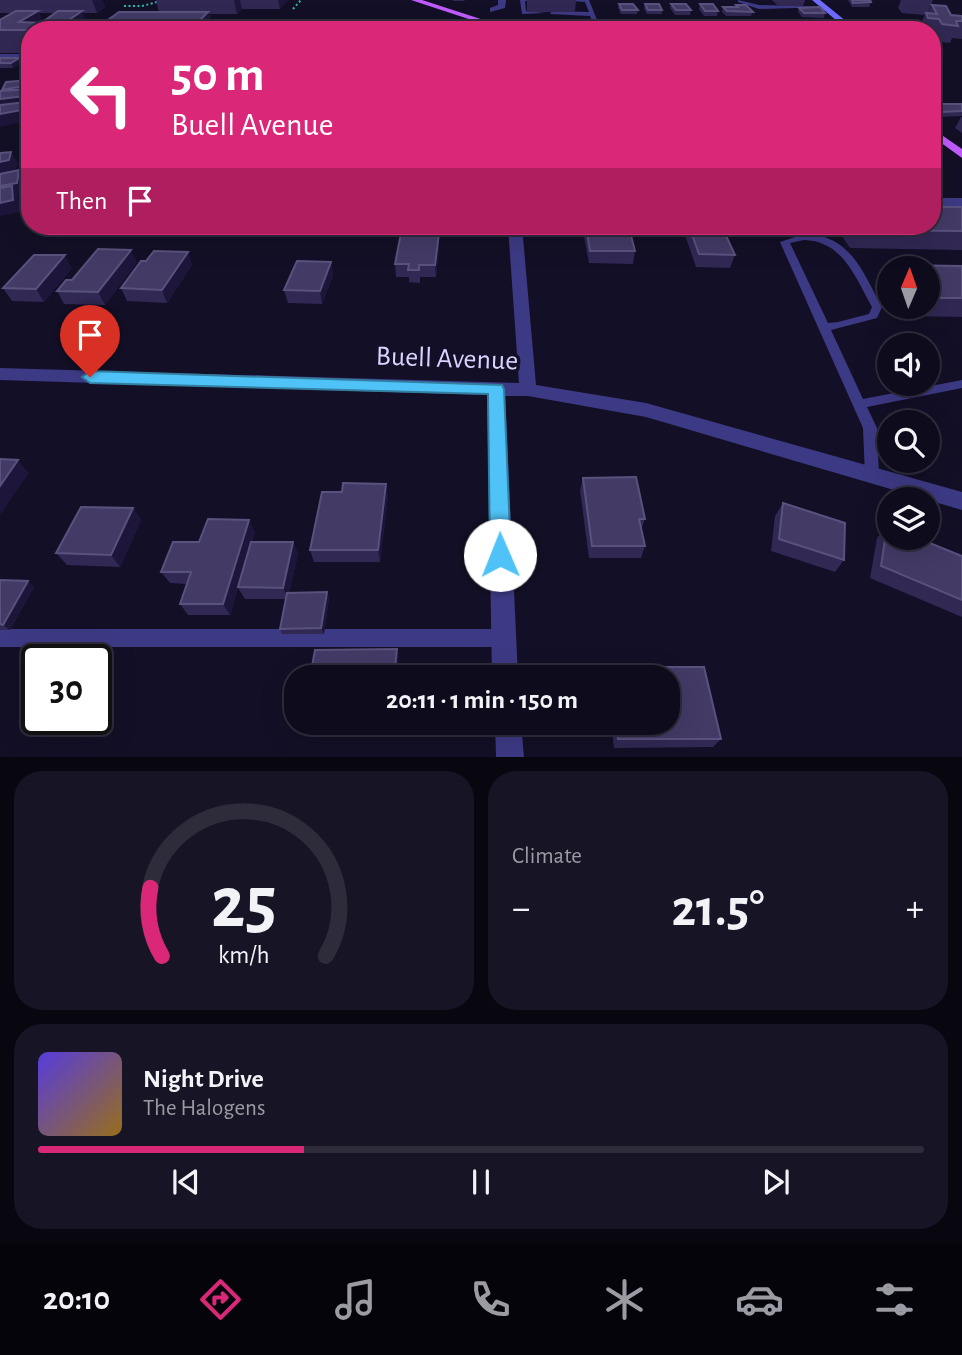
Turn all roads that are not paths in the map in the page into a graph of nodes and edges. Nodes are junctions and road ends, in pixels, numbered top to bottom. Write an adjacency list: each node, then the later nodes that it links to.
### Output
1 (415, 0): 10 (main road)
2 (502, 0): 6 (street)
3 (816, 0): 5 (street)
4 (740, 1): 5 (lane)
5 (825, 7): 12 (street)
6 (493, 10)
7 (543, 13): 9 (lane)
8 (552, 13): 9 (lane)
9 (592, 14): 11 (lane)
10 (480, 21)
11 (595, 21)
12 (838, 21)
13 (0, 56): 14 (lane)
14 (21, 56)
15 (941, 138): 16 (main road)
16 (962, 155)
17 (941, 202): 18 (street)
18 (962, 202)
19 (516, 235): 24 (street)
20 (823, 327): 20 (lane); 25 (lane)
21 (3, 378): 23 (street, Buell Avenue)
22 (962, 384): 25 (lane)
23 (496, 389): 24 (street, Buell Avenue); 29 (street)
24 (528, 390): 26 (street, Buell Avenue)
25 (859, 404): 26 (lane)
26 (872, 475): 27 (street, Buell Avenue)
27 (962, 501)
28 (0, 638): 29 (lane)
29 (503, 638): 30 (street)
30 (504, 665)
31 (509, 735): 32 (street)
32 (510, 757)

